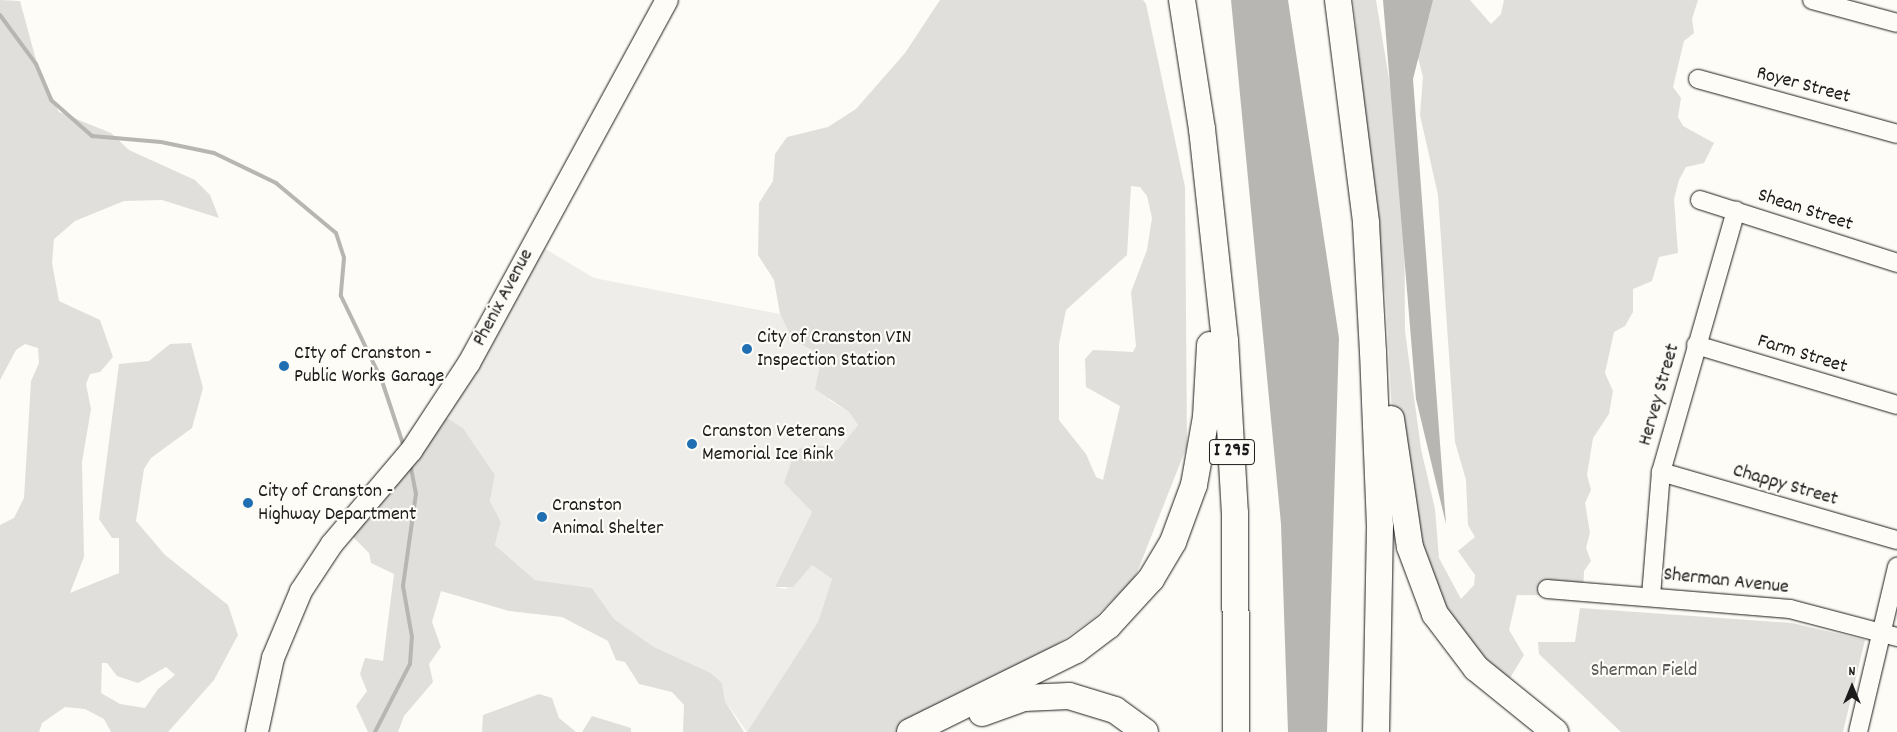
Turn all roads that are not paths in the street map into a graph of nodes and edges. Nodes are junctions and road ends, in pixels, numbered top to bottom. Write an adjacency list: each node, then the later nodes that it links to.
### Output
1 (667, 0): 21 (main road, Phenix Avenue)
2 (1182, 0): 8 (highway, I 295)
3 (1338, 0): 11 (highway)
4 (1812, 0): 5 (street)
5 (1897, 23)
6 (1698, 79): 7 (street, Royer Street)
7 (1897, 134)
8 (1207, 172): 22 (highway); 25 (highway, I 295)
9 (1700, 200): 10 (street, Shean Street)
10 (1736, 211): 12 (street, Shean Street); 13 (street, Hervey Street)
11 (1366, 223): 26 (highway); 27 (highway)
12 (1897, 263)
13 (1696, 345): 14 (street, Farm Street); 15 (street, Hervey Street)
14 (1897, 405)
15 (1661, 472): 16 (street, Chappy Street); 19 (street, Hervey Street)
16 (1897, 540)
17 (1897, 566): 20 (street)
18 (1548, 589): 19 (street, Sherman Avenue)
19 (1651, 596): 20 (street, Sherman Avenue)
20 (1889, 635): 28 (street)
21 (254, 731)
22 (910, 732)
23 (944, 732): 24 (highway)
24 (1146, 732)
25 (1236, 732)
26 (1376, 732)
27 (1555, 732)
28 (1858, 732)

